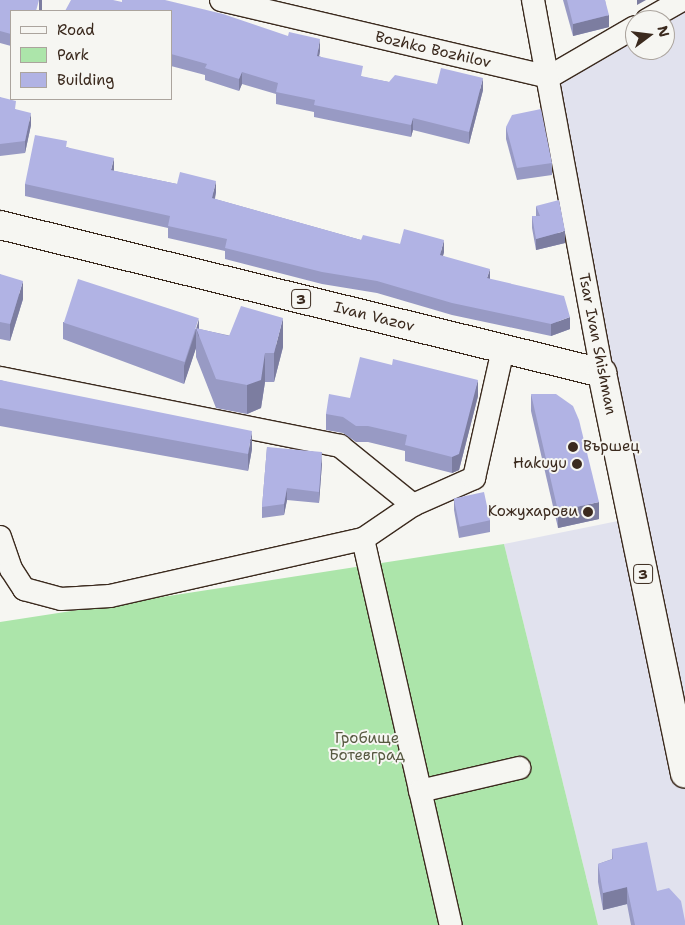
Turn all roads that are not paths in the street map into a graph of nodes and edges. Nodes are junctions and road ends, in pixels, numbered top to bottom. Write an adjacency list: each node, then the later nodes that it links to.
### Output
1 (221, 0): 6 (street, Bozhko Bozhilov)
2 (533, 0): 6 (street, Tsar Ivan Shishman)
3 (682, 0): 4 (street)
4 (664, 10)
5 (625, 33): 6 (street)
6 (549, 77): 9 (street, Tsar Ivan Shishman)
7 (0, 225): 8 (main road, Ivan Vazov / 3)
8 (503, 349): 9 (main road, Ivan Vazov / 3); 11 (street)
9 (602, 373): 15 (main road, Tsar Ivan Shishman / 3)
10 (0, 378): 11 (street)
11 (413, 505): 13 (street)
12 (0, 537): 13 (street)
13 (363, 539): 16 (street)
14 (519, 768): 16 (street)
15 (685, 774)
16 (420, 791): 17 (street)
17 (451, 925)

